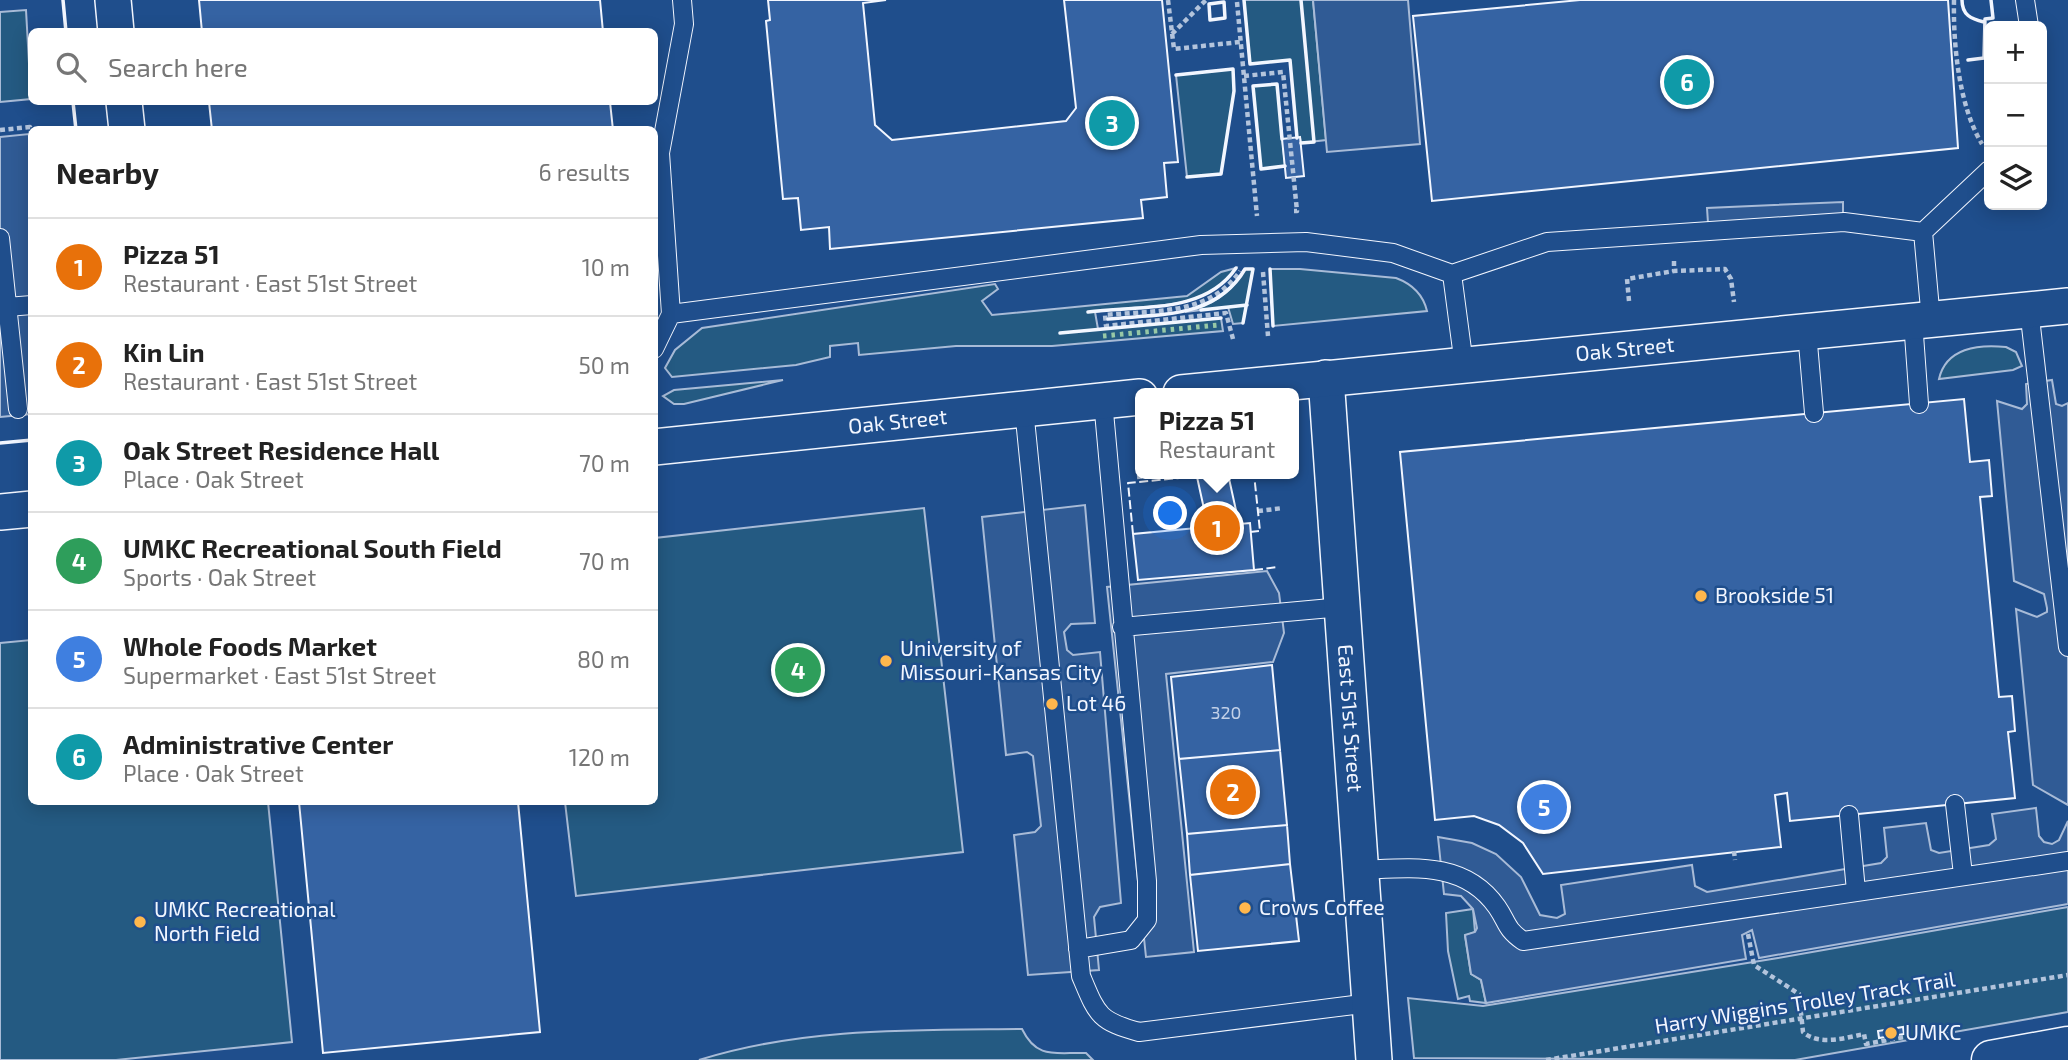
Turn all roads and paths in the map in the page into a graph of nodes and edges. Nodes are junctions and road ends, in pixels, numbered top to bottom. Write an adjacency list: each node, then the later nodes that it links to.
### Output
1 (113, 0): 9 (street)
2 (682, 0): 36 (lane)
3 (1168, 0): 10 (path)
4 (1206, 0): 10 (path)
5 (1954, 0): 17 (path)
6 (2025, 0): 8 (lane)
7 (1237, 2): 11 (path)
8 (2028, 21)
9 (116, 28)
10 (1172, 34): 11 (path)
11 (1240, 42): 12 (path)
12 (1244, 76): 19 (path); 21 (path)
13 (124, 105): 14 (street)
14 (127, 126)
15 (28, 127): 16 (path)
16 (0, 130)
17 (1982, 145)
18 (1984, 175): 23 (lane)
19 (1287, 212)
20 (1268, 214): 21 (path)
21 (1257, 215): 22 (path)
22 (1258, 223)
23 (1923, 232): 29 (lane); 37 (lane)
24 (0, 238): 34 (lane)
25 (1673, 252): 27 (path)
26 (1240, 271): 40 (path)
27 (1674, 271): 30 (path); 32 (path)
28 (1263, 272): 39 (path)
29 (1452, 274): 36 (lane); 42 (lane)
30 (1629, 301)
31 (28, 304): 34 (lane)
32 (1735, 306)
33 (2068, 306): 35 (street, Oak Street)
34 (7, 307): 48 (lane)
35 (2029, 309): 37 (street, Oak Street); 58 (lane)
36 (671, 314): 41 (lane)
37 (1922, 321): 38 (street, Oak Street); 47 (lane)
38 (1807, 332): 42 (street, Oak Street); 50 (lane)
39 (1268, 336)
40 (1233, 339)
41 (658, 341)
42 (1464, 365): 43 (street, Oak Street)
43 (1326, 378): 44 (street, Oak Street); 56 (street, East 51st Street)
44 (1229, 388)
45 (1135, 398): 46 (street, Oak Street)
46 (1103, 401): 49 (street, Oak Street); 57 (lane)
47 (1919, 404)
48 (18, 409)
49 (1024, 409): 51 (street, Oak Street); 68 (lane)
50 (1814, 414)
51 (658, 442)
52 (1283, 508): 54 (path)
53 (28, 509): 55 (street)
54 (1258, 511)
55 (0, 512)
56 (1342, 607): 57 (lane); 64 (street, East 51st Street)
57 (1122, 627): 68 (lane)
58 (2068, 647)
59 (1955, 804): 65 (lane)
60 (1849, 815): 66 (lane)
61 (1734, 851): 62 (path)
62 (1735, 860)
63 (2068, 860): 65 (lane)
64 (1361, 870): 66 (lane); 70 (street, East 51st Street)
65 (1963, 875): 66 (lane)
66 (1856, 891)
67 (1748, 933): 71 (path)
68 (1078, 949): 70 (lane)
69 (2068, 975): 71 (path, Harry Wiggins Trolley Track Trail)
70 (1370, 1003): 74 (street, East 51st Street)
71 (1802, 1021): 72 (path); 75 (path, Harry Wiggins Trolley Track Trail)
72 (1904, 1037)
73 (2068, 1046): 76 (main road)
74 (1374, 1060)
75 (1546, 1060)
76 (1991, 1060)

